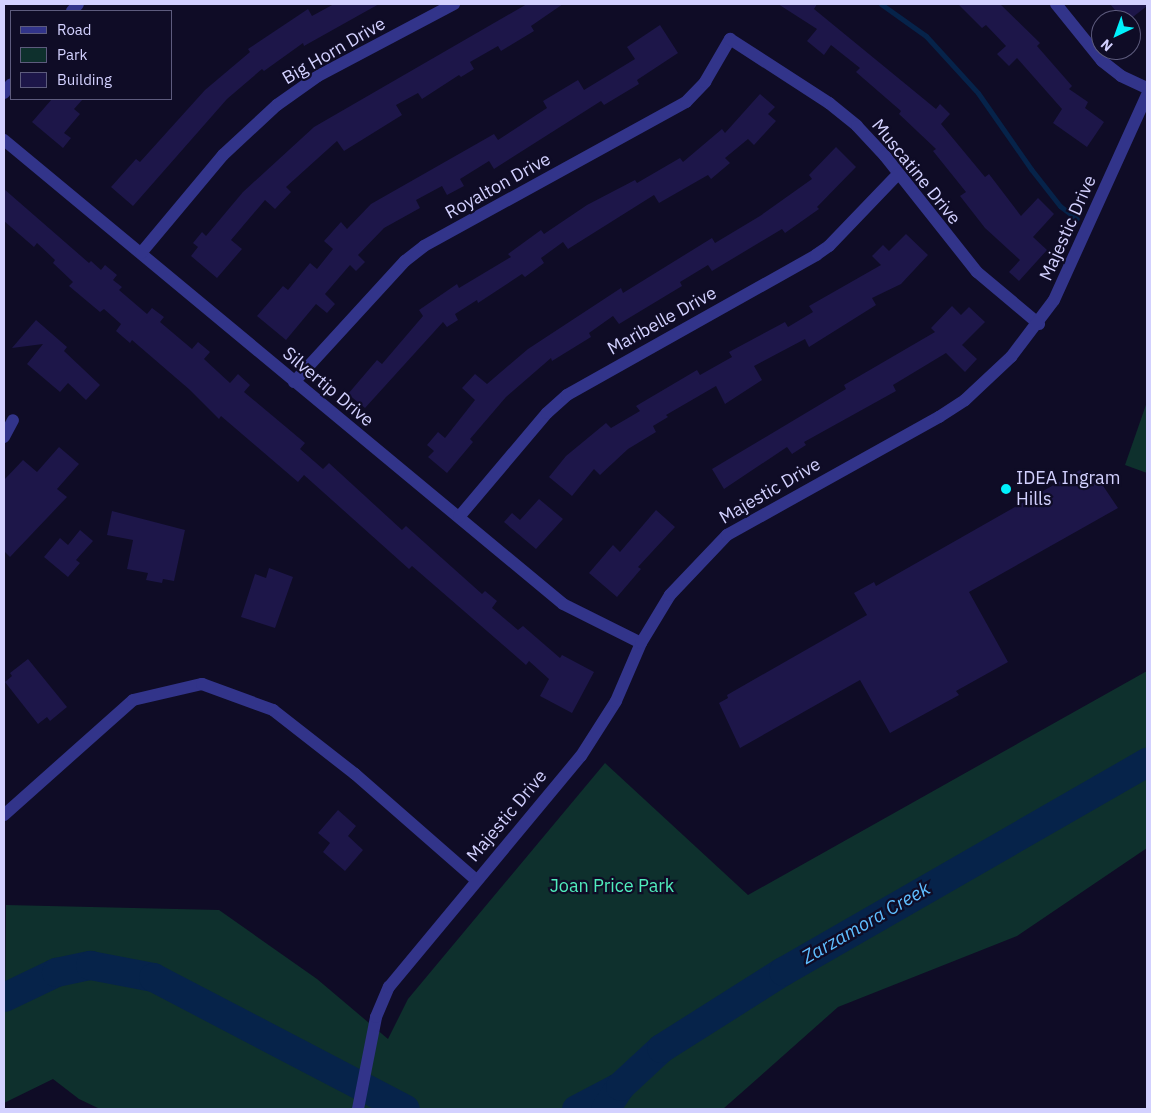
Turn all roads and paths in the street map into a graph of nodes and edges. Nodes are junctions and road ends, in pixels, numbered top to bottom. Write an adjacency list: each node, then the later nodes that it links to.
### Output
1 (454, 4): 8 (street, Big Horn Drive)
2 (1056, 4): 4 (street)
3 (730, 39): 7 (street, Muscatine Drive); 10 (street, Royalton Drive)
4 (1147, 88)
5 (1147, 95): 9 (street, Majestic Drive)
6 (4, 140): 8 (street, Silvertip Drive)
7 (898, 174): 9 (street, Muscatine Drive); 13 (street, Maribelle Drive)
8 (141, 253): 10 (street, Silvertip Drive)
9 (1039, 324): 14 (street, Majestic Drive)
10 (294, 382): 13 (street, Silvertip Drive)
11 (13, 420): 12 (street)
12 (4, 437)
13 (459, 517): 14 (street, Silvertip Drive)
14 (641, 643): 16 (street, Majestic Drive)
15 (4, 815): 16 (street)
16 (476, 880): 17 (street, Majestic Drive)
17 (358, 1109)

